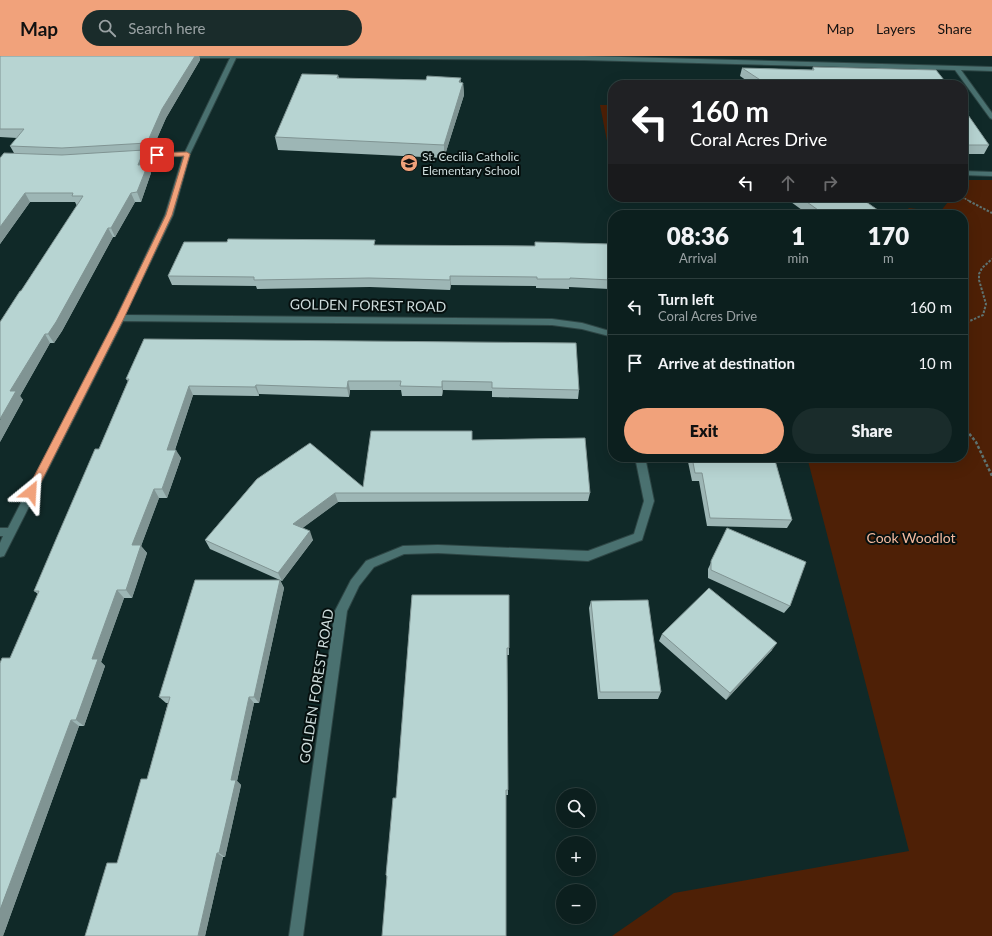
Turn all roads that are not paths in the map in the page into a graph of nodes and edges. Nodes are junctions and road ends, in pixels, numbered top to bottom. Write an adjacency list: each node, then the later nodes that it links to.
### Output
1 (180, 56): 2 (street)
2 (234, 56): 3 (street); 10 (street)
3 (426, 56): 4 (street)
4 (607, 58): 5 (street)
5 (957, 68): 6 (street); 7 (street)
6 (992, 69)
7 (966, 80)
8 (968, 83): 9 (street)
9 (992, 117)
10 (187, 154): 11 (street); 14 (street)
11 (126, 157)
12 (968, 173): 13 (street)
13 (992, 174)
14 (120, 318): 15 (street, GOLDEN FOREST ROAD); 17 (street)
15 (608, 333)
16 (641, 462): 19 (street, GOLDEN FOREST ROAD)
17 (5, 532): 18 (street)
18 (0, 553)
19 (296, 936)

